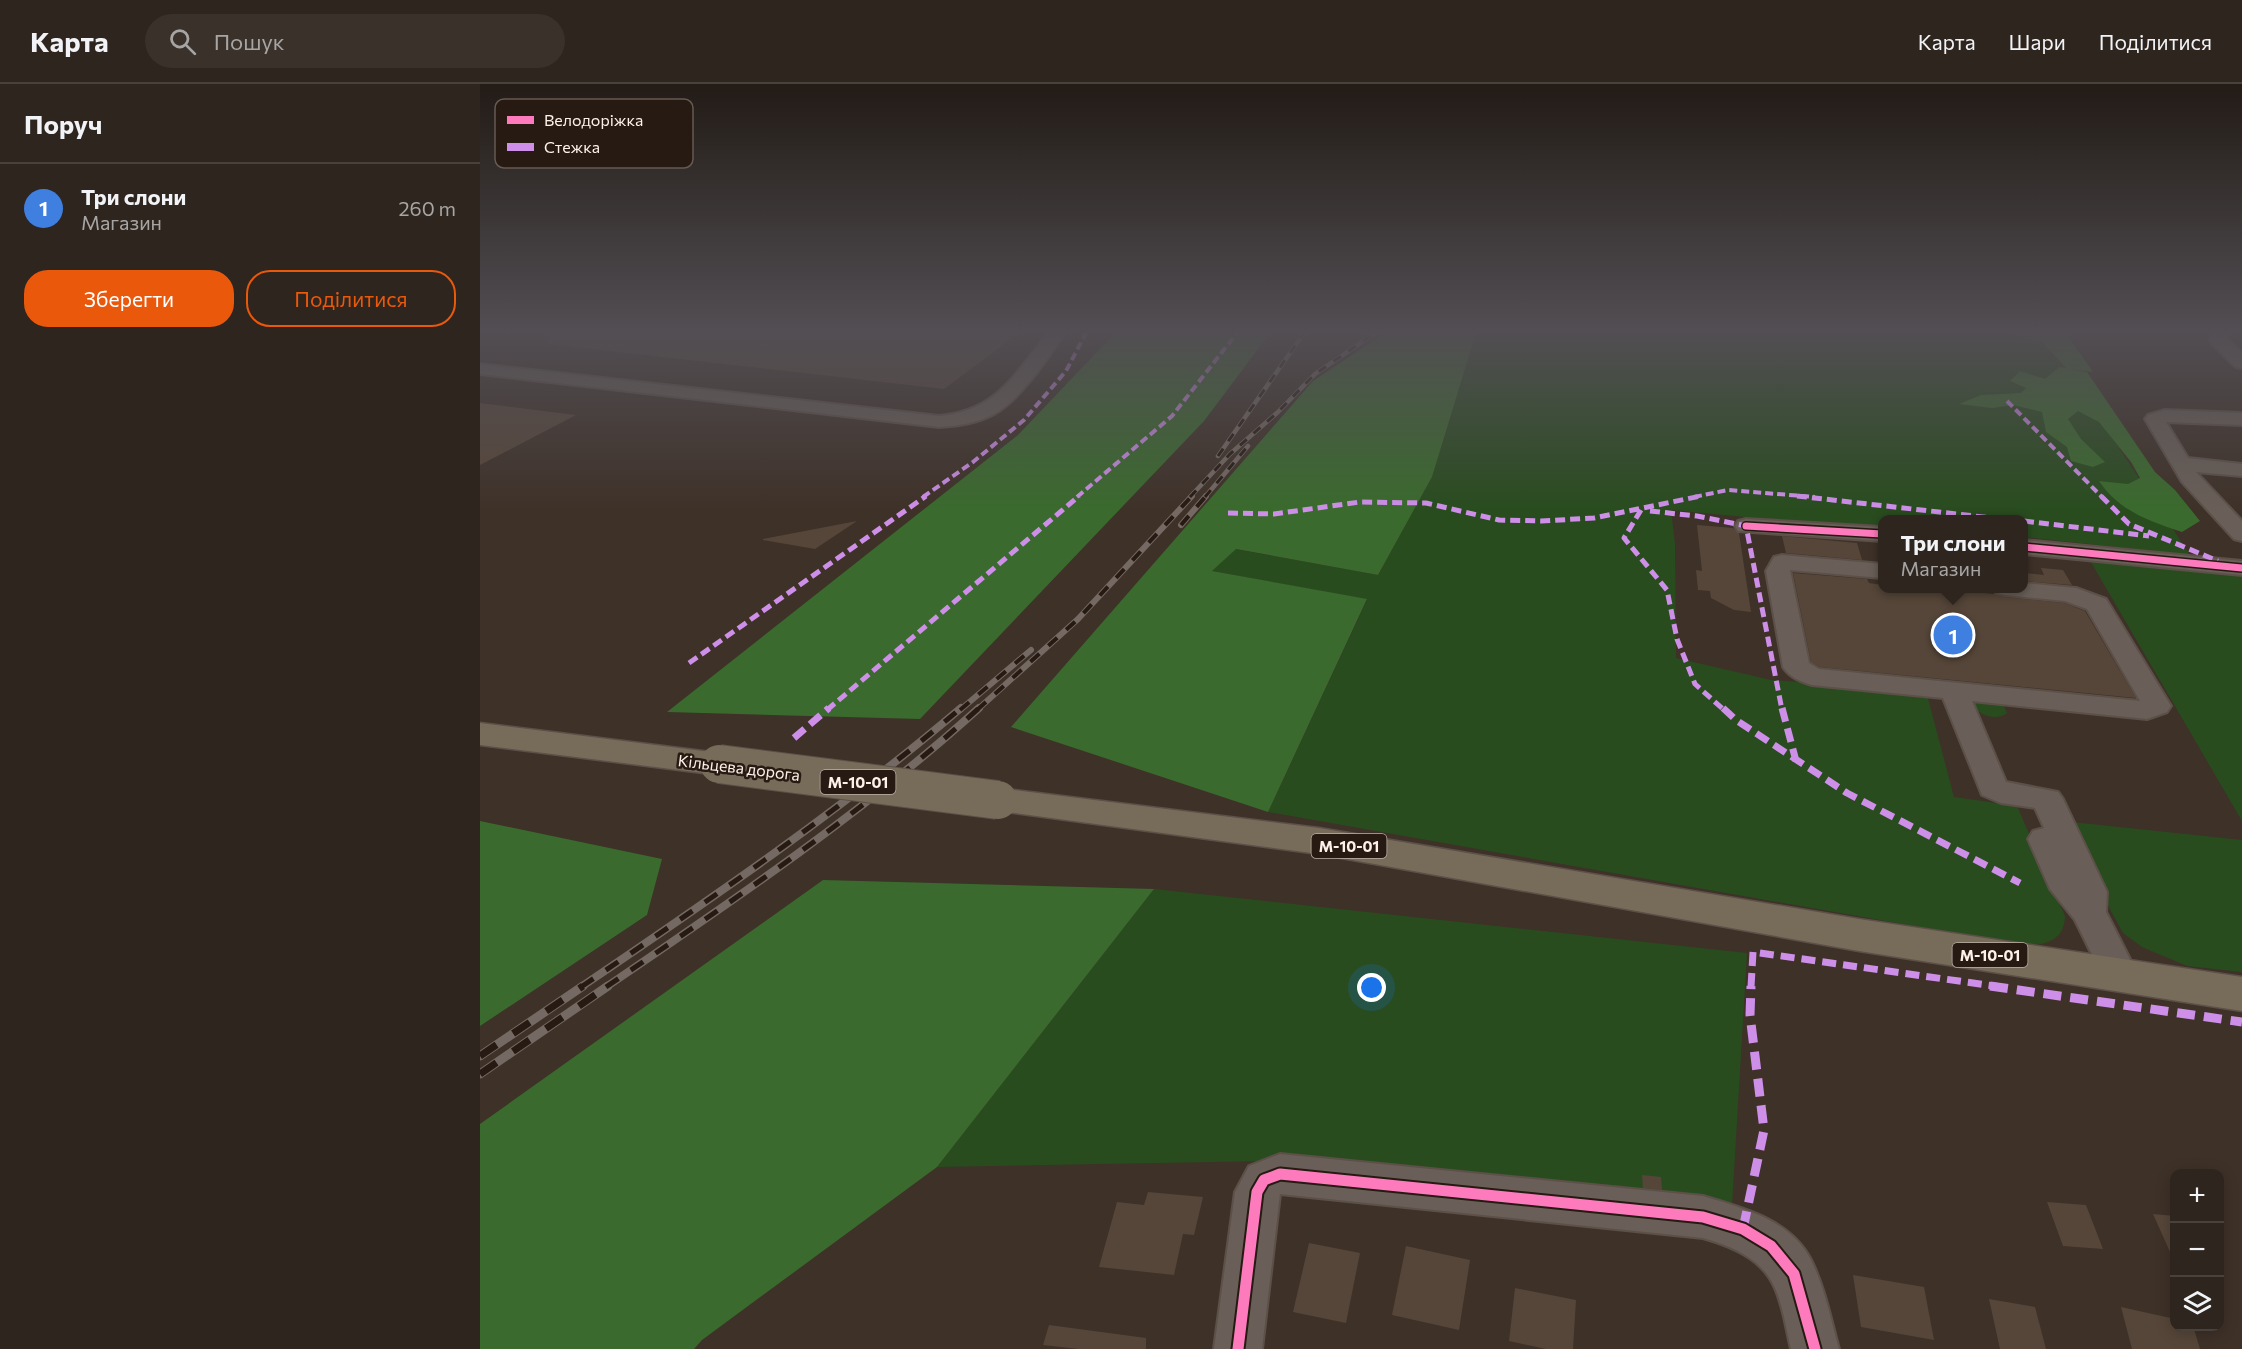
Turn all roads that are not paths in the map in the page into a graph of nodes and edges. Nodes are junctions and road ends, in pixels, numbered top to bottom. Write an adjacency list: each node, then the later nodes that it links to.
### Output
1 (672, 392): 2 (street)
2 (1008, 392)
3 (2242, 419): 4 (street)
4 (2182, 464): 5 (street); 6 (street)
5 (2242, 470)
6 (2210, 498): 7 (street); 10 (street)
7 (2242, 510)
8 (1746, 525): 9 (street)
9 (1878, 534)
10 (2242, 534)
11 (2028, 547): 12 (street)
12 (2242, 568)
13 (1878, 571): 15 (street)
14 (2028, 591): 15 (street)
15 (1954, 691): 17 (street)
16 (480, 734): 17 (highway, Кільцева дорога / М-10-01, bridge)
17 (2120, 975): 18 (highway, М-10-01)
18 (2242, 993)
19 (1238, 1349): 20 (street)
20 (1815, 1349)

